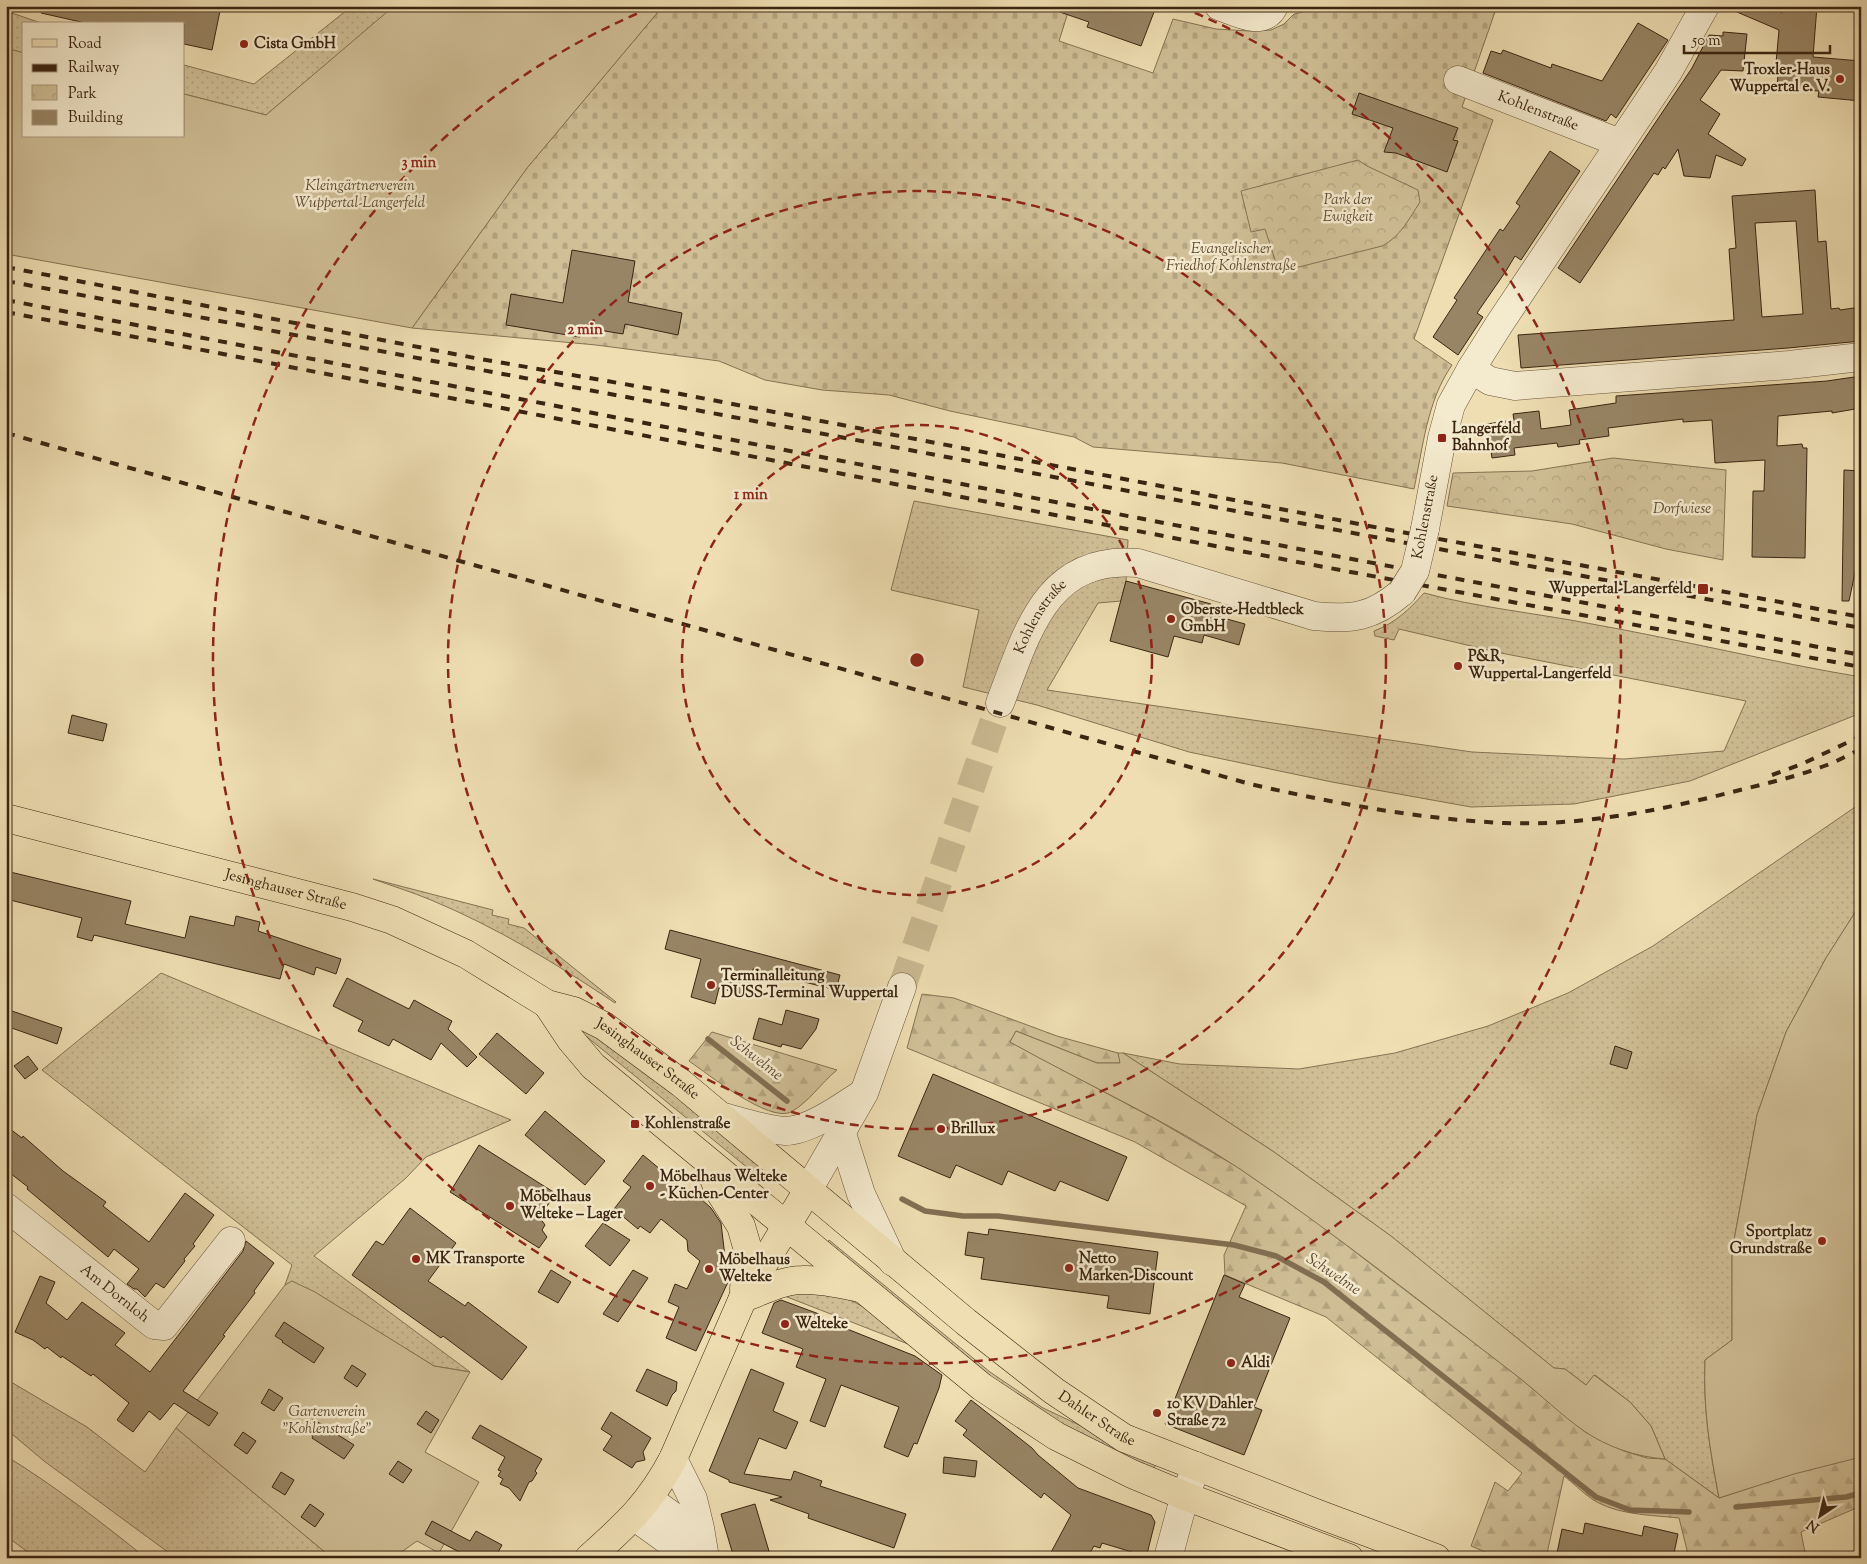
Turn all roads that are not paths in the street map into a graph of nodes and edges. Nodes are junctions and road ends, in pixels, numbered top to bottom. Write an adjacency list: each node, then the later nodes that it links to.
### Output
1 (1219, 6): 3 (street)
2 (1705, 6): 5 (street, Kohlenstraße)
3 (1273, 9)
4 (1458, 80): 5 (street, Kohlenstraße)
5 (1620, 143): 7 (street, Kohlenstraße)
6 (1861, 357): 7 (street)
7 (1471, 369): 8 (street, Kohlenstraße, bridge)
8 (1000, 703)
9 (6, 818): 11 (main road, Jesinghauser Straße)
10 (902, 988): 12 (street)
11 (547, 1004): 13 (main road, Jesinghauser Straße); 15 (main road, Jesinghauser Straße)
12 (864, 1093): 13 (street); 14 (street)
13 (720, 1116): 16 (main road, Jesinghauser Straße)
14 (842, 1134): 16 (street); 20 (street)
15 (707, 1161): 18 (main road, Jesinghauser Straße); 22 (main road)
16 (808, 1190): 18 (main road); 20 (main road, Dahler Straße)
17 (6, 1207): 19 (street, Am Dornloh)
18 (786, 1226): 21 (main road); 22 (main road)
19 (231, 1241)
20 (893, 1262): 24 (main road, Dahler Straße)
21 (862, 1288): 22 (main road); 25 (main road)
22 (742, 1298): 23 (main road)
23 (673, 1459): 26 (main road); 27 (street)
24 (1196, 1466): 25 (street); 31 (main road, Dahler Straße)
25 (1185, 1496): 29 (street); 30 (main road)
26 (642, 1508): 27 (street); 28 (main road)
27 (700, 1555)
28 (589, 1558)
29 (1168, 1558)
30 (1348, 1558)
31 (1436, 1558)

